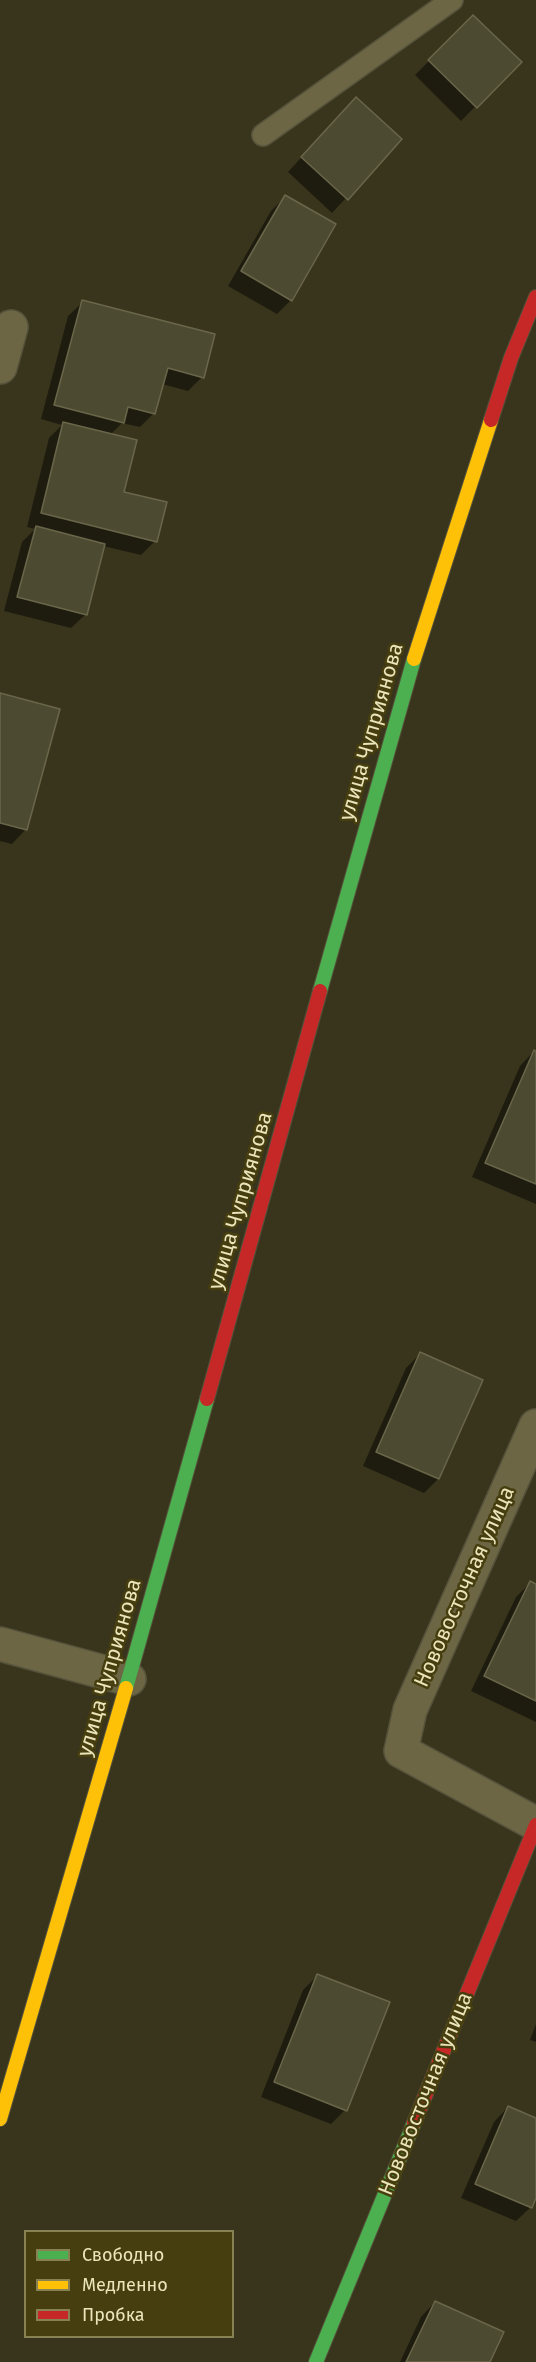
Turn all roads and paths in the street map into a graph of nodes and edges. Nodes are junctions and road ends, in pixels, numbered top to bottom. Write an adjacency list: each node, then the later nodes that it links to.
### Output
1 (452, 0): 2 (lane)
2 (263, 135)
3 (536, 297): 8 (street, улица Чуприянова)
4 (11, 327): 5 (street)
5 (0, 367)
6 (536, 1426): 9 (street, Нововосточная улица)
7 (0, 1644): 8 (street)
8 (129, 1679): 10 (street, улица Чуприянова)
9 (536, 1825): 11 (street, Нововосточная улица)
10 (0, 2120)
11 (316, 2362)

